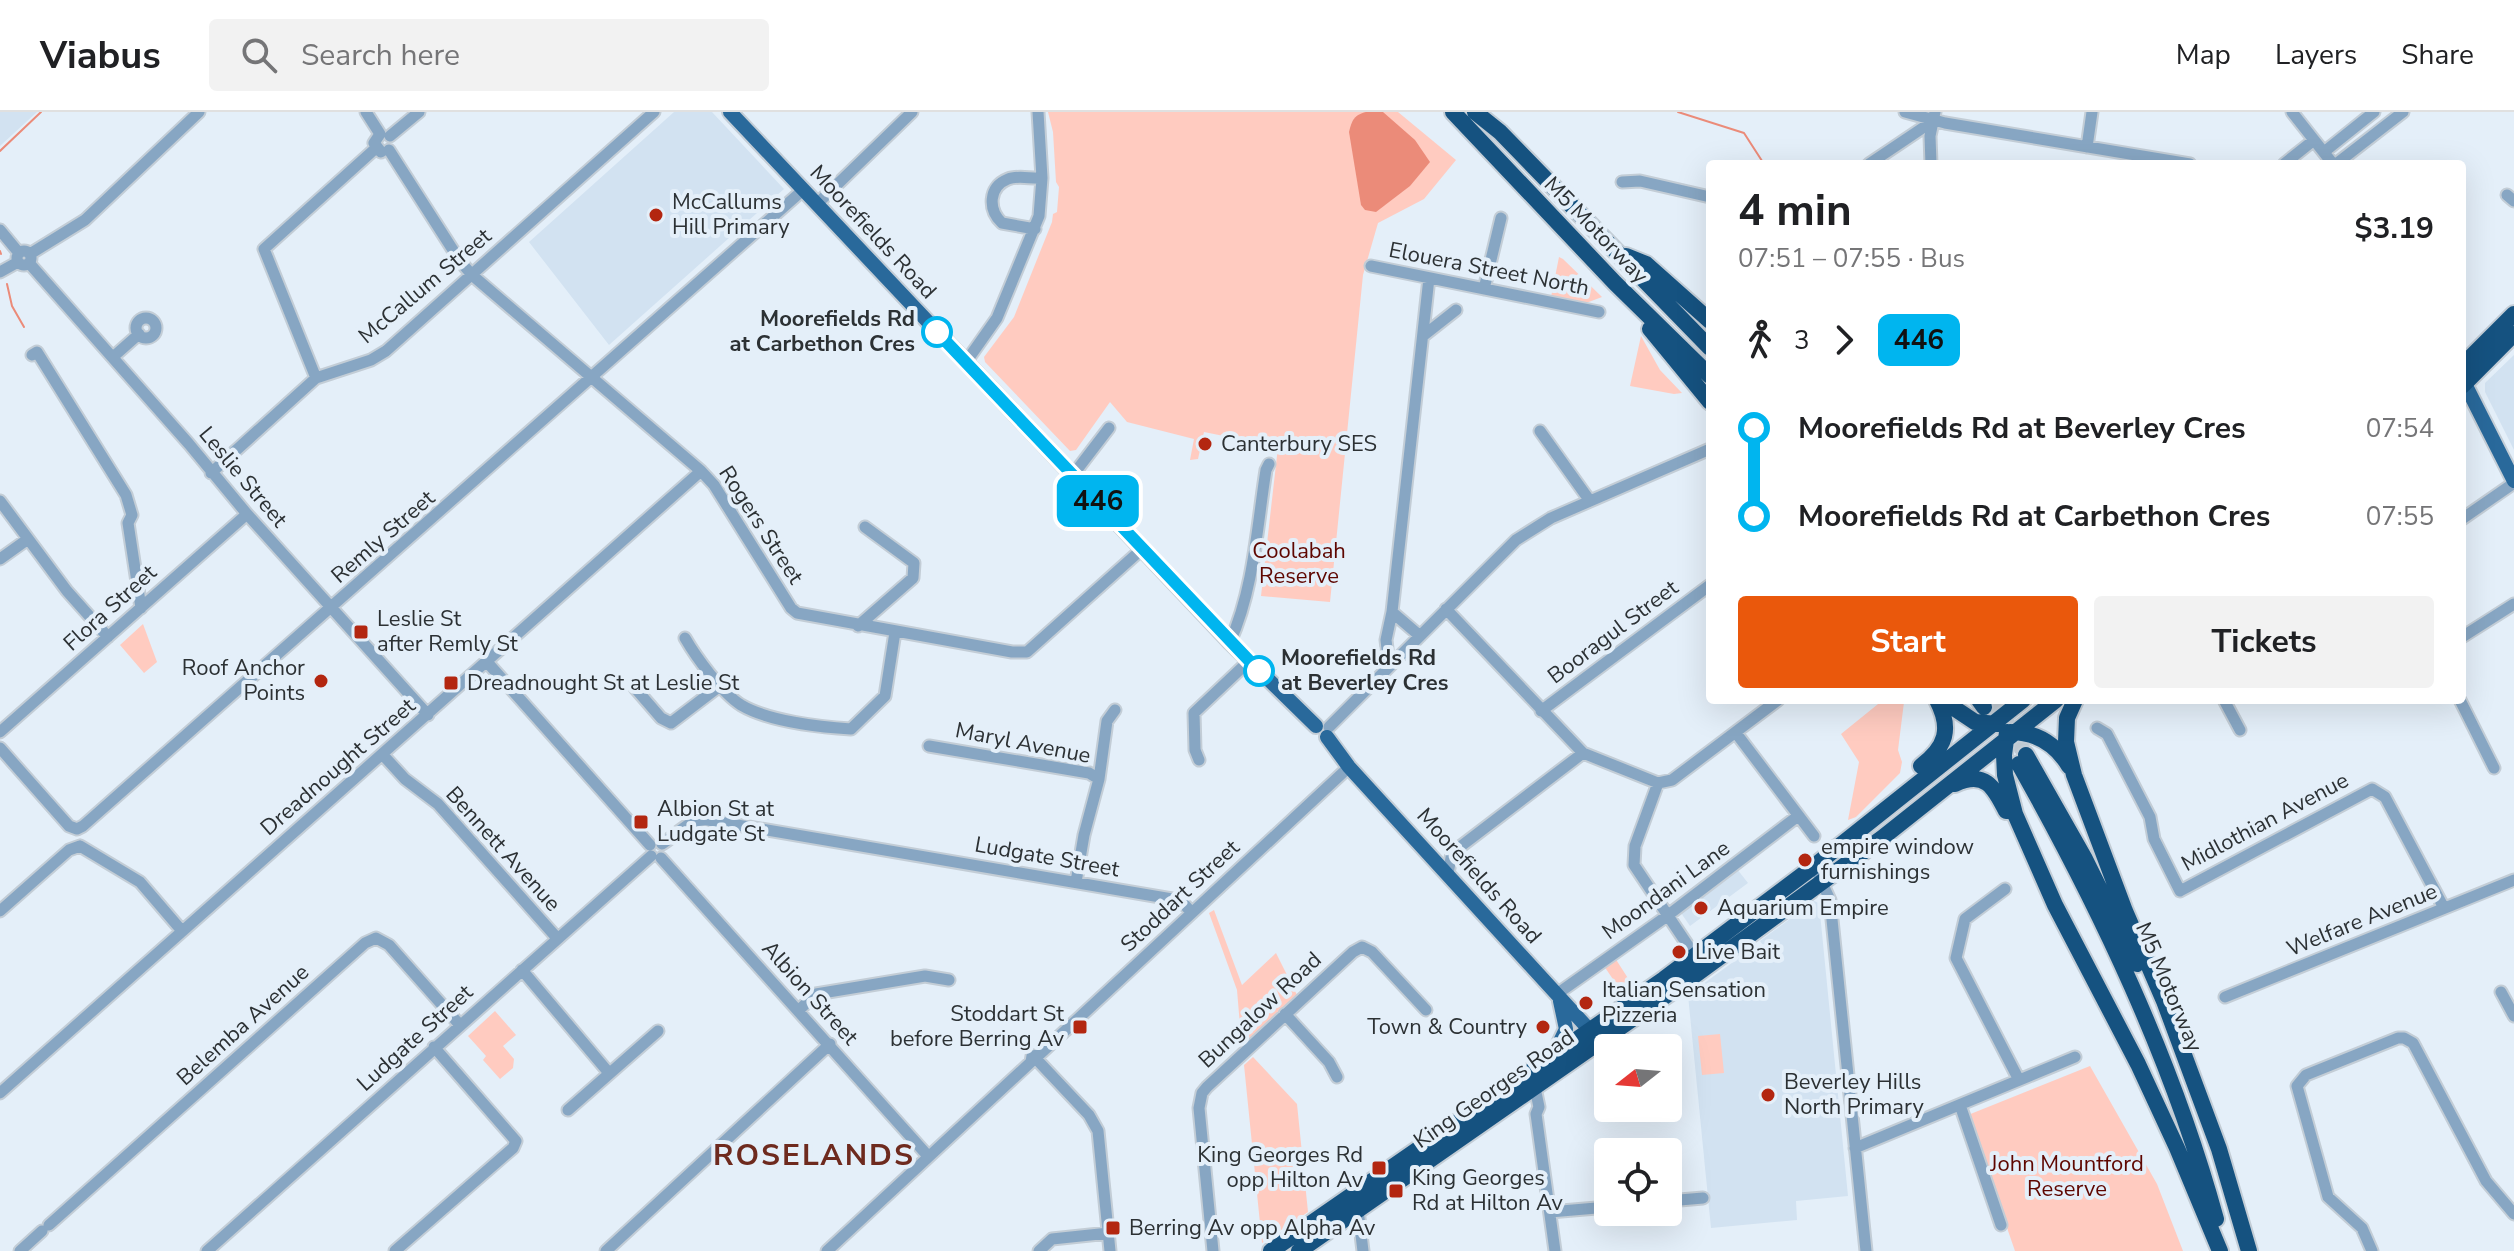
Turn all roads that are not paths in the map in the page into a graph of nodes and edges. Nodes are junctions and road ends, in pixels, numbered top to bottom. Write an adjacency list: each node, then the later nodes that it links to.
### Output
1 (199, 112): 38 (street)
2 (366, 112): 18 (street)
3 (419, 112): 18 (street)
4 (654, 112): 41 (street, McCallum Street)
5 (730, 112): 31 (main road, Moorefields Road)
6 (912, 112): 33 (street)
7 (1038, 112): 29 (street)
8 (1453, 112): 43 (highway, M5 Motorway)
9 (1475, 112): 17 (highway, M5 Motorway)
10 (1490, 112): 17 (highway)
11 (1905, 112): 16 (street)
12 (2092, 112): 20 (street)
13 (2292, 112): 19 (street)
14 (2374, 112): 22 (street)
15 (2403, 112): 28 (street)
16 (1934, 116): 20 (street); 23 (street); 24 (street)
17 (1500, 132): 37 (highway, M5 Motorway)
18 (385, 135): 21 (street)
19 (2314, 140): 22 (street); 26 (street)
20 (2087, 147): 25 (street)
21 (382, 149): 41 (street, Rogers Street); 58 (street)
22 (2324, 152): 27 (street)
23 (1874, 160)
24 (1931, 160)
25 (2166, 160)
26 (2289, 160)
27 (2331, 160)
28 (2340, 160)
29 (1042, 178): 35 (street); 35 (street)
30 (1622, 182): 32 (street)
31 (803, 190): 33 (main road, Moorefields Road); 59 (street, Remly Street)
32 (1706, 196)
33 (817, 204): 55 (main road, Moorefields Road)
34 (1501, 218): 44 (street)
35 (1035, 229): 55 (street)
36 (0, 230): 38 (street, Leslie Street)
37 (1617, 252): 48 (highway); 52 (highway, M5 Motorway)
38 (24, 258): 40 (street); 54 (street, Leslie Street)
39 (1371, 266): 42 (street, Elouera Street North)
40 (0, 272)
41 (472, 275): 58 (street, McCallum Street); 59 (street, Rogers Street)
42 (1429, 278): 44 (street, Elouera Street North); 51 (street)
43 (1615, 283): 57 (highway, M5 Motorway); 62 (highway)
44 (1484, 289): 46 (street, Elouera Street North)
45 (1456, 310): 51 (street)
46 (1599, 312)
47 (2514, 314): 56 (highway)
48 (1706, 317)
49 (139, 334): 54 (street)
50 (2514, 334): 60 (highway)
51 (1423, 336): 84 (street)
52 (1706, 344)
53 (32, 355): 81 (street)
54 (113, 357): 68 (street, Leslie Street)
55 (966, 362): 69 (main road, Moorefields Road)
56 (2466, 362)
57 (1706, 372)
58 (316, 378): 68 (street, McCallum Street)
59 (592, 378): 67 (street, Rogers Street); 82 (street, Remly Street)
60 (2466, 380)
61 (2466, 389): 70 (main road)
62 (1706, 397)
63 (1109, 428): 69 (street)
64 (1540, 431): 72 (street)
65 (1706, 451): 72 (street)
66 (1269, 464): 91 (street)
67 (701, 471): 85 (street, Rogers Street); 93 (street, Dreadnought Street)
68 (211, 473): 73 (street, Leslie Street)
69 (1073, 475): 77 (main road, Moorefields Road)
70 (2514, 482): 74 (street)
71 (0, 501): 76 (street)
72 (1590, 501): 83 (street)
73 (247, 514): 81 (street, Flora Street); 82 (street, Leslie Street)
74 (2466, 516)
75 (865, 527): 85 (street)
76 (28, 539): 78 (street); 89 (street)
77 (1142, 549): 86 (street, Rogers Street); 91 (main road, Moorefields Road)
78 (0, 559)
79 (1706, 588): 108 (street, Booragul Street)
80 (2514, 604): 87 (street)
81 (141, 608): 89 (street, Flora Street)
82 (330, 609): 109 (street, Leslie Street); 128 (street, Remly Street)
83 (1446, 609): 88 (street); 108 (street)
84 (1392, 612): 88 (street); 94 (street)
85 (858, 626): 86 (street, Rogers Street)
86 (895, 632): 95 (street)
87 (2466, 634)
88 (1420, 636): 94 (street)
89 (108, 637): 114 (street, Flora Street)
90 (685, 638): 95 (street)
91 (1230, 642): 92 (main road, Moorefields Road)
92 (1249, 661): 112 (main road, Moorefields Road); 120 (street)
93 (487, 662): 109 (street, Dreadnought Street); 132 (street, Albion Street)
94 (1389, 666): 112 (street)
95 (721, 685): 96 (street)
96 (635, 688)
97 (1773, 704): 115 (street)
98 (1940, 704): 131 (highway)
99 (1946, 704): 110 (highway)
100 (2002, 704): 110 (highway)
101 (2020, 704): 110 (highway, King Georges Road)
102 (2035, 704): 110 (highway)
103 (2048, 704): 110 (highway, King Georges Road)
104 (2073, 704): 123 (highway)
105 (2226, 704): 113 (street)
106 (2462, 704): 122 (street)
107 (1115, 710): 124 (street)
108 (1541, 711): 118 (street)
109 (428, 715): 119 (street, Dreadnought Street)
110 (2003, 728): 123 (highway); 126 (highway, King Georges Road); 131 (highway, King Georges Road); 138 (highway)
111 (2097, 728): 139 (street, Midlothian Avenue)
112 (1324, 730): 121 (main road, Moorefields Road)
113 (2240, 730)
114 (0, 732)
115 (1736, 733): 125 (street); 127 (street)
116 (929, 746): 124 (street, Maryl Avenue)
117 (0, 748): 128 (street)
118 (1583, 753): 125 (street); 133 (street)
119 (383, 755): 143 (street, Dreadnought Street); 144 (street, Bennett Avenue)
120 (1199, 760)
121 (1349, 767): 133 (main road, Moorefields Road); 141 (street, Stoddart Street)
122 (2494, 768)
123 (2074, 775): 201 (highway)
124 (1099, 779): 136 (street, Maryl Avenue)
125 (1658, 783): 142 (street)
126 (1947, 788): 134 (highway, King Georges Road); 138 (highway)
127 (1798, 816): 129 (street); 142 (street, Moondani Lane)
128 (77, 829): 130 (street)
129 (1814, 836)
130 (80, 846): 140 (street); 143 (street)
131 (1837, 848): 134 (highway, King Georges Road)
132 (656, 851): 136 (street, Ludgate Street); 144 (street, Ludgate Street); 151 (street, Albion Street)
133 (1448, 873): 149 (main road, Moorefields Road)
134 (1817, 874): 145 (highway, King Georges Road); 157 (highway, King Georges Road); 176 (street)
135 (2514, 880): 139 (street, Welfare Avenue)
136 (1076, 882): 141 (street, Ludgate Street)
137 (2005, 889): 169 (street)
138 (2055, 905): 199 (highway)
139 (2444, 908): 150 (street, Welfare Avenue)
140 (0, 911)
141 (1192, 913): 166 (street, Stoddart Street)
142 (1667, 916): 145 (street); 149 (street, Moondani Lane)
143 (182, 931): 171 (street, Dreadnought Street)
144 (557, 938): 146 (street, Ludgate Street)
145 (1695, 956): 158 (highway, King Georges Road)
146 (522, 970): 155 (street, Ludgate Street); 167 (street)
147 (949, 980): 151 (street)
148 (2501, 992): 154 (street)
149 (1558, 996): 159 (main road, Moorefields Road); 164 (main road)
150 (2225, 997)
151 (799, 1010): 162 (street, Albion Street)
152 (1426, 1010): 153 (street, Bungalow Road)
153 (1285, 1014): 168 (street); 193 (street, Bungalow Road)
154 (2514, 1016)
155 (459, 1024): 163 (street, Ludgate Street); 186 (street, Belemba Avenue)
156 (658, 1031): 167 (street)
157 (1599, 1034)
158 (1599, 1034)
159 (1594, 1036)
160 (1594, 1037): 164 (highway, King Georges Road)
161 (1594, 1038): 170 (highway, King Georges Road)
162 (830, 1044): 177 (street, Albion Street); 189 (street)
163 (434, 1047): 187 (street, Ludgate Street); 188 (street)
164 (1554, 1054): 194 (highway, King Georges Road)
165 (2075, 1057): 169 (street)
166 (1037, 1060): 177 (street, Stoddart Street); 185 (street)
167 (609, 1073): 174 (street)
168 (1337, 1077)
169 (2019, 1080): 173 (street)
170 (1535, 1088): 172 (highway, King Georges Road); 175 (street)
171 (0, 1093)
172 (1516, 1101): 175 (street); 181 (highway, King Georges Road)
173 (1960, 1105): 176 (street); 184 (street)
174 (568, 1110)
175 (1536, 1114): 182 (street)
176 (1855, 1148): 198 (street)
177 (928, 1156): 190 (street, Stoddart Street)
178 (1703, 1198): 179 (street)
179 (1682, 1200)
180 (1594, 1208): 182 (street)
181 (1358, 1210): 195 (highway, King Georges Road); 196 (street)
182 (1550, 1212): 197 (street)
183 (2514, 1214): 202 (street)
184 (2001, 1225)
185 (1109, 1233): 191 (street); 192 (street)
186 (20, 1251)
187 (207, 1251)
188 (395, 1251)
189 (606, 1251)
190 (827, 1251)
191 (1039, 1251)
192 (1110, 1251)
193 (1213, 1251)
194 (1271, 1251)
195 (1299, 1251)
196 (1363, 1251)
197 (1555, 1251)
198 (1866, 1251)
199 (2223, 1251): 200 (highway, M5 Motorway)
200 (2241, 1251)
201 (2249, 1251)
202 (2372, 1251)

